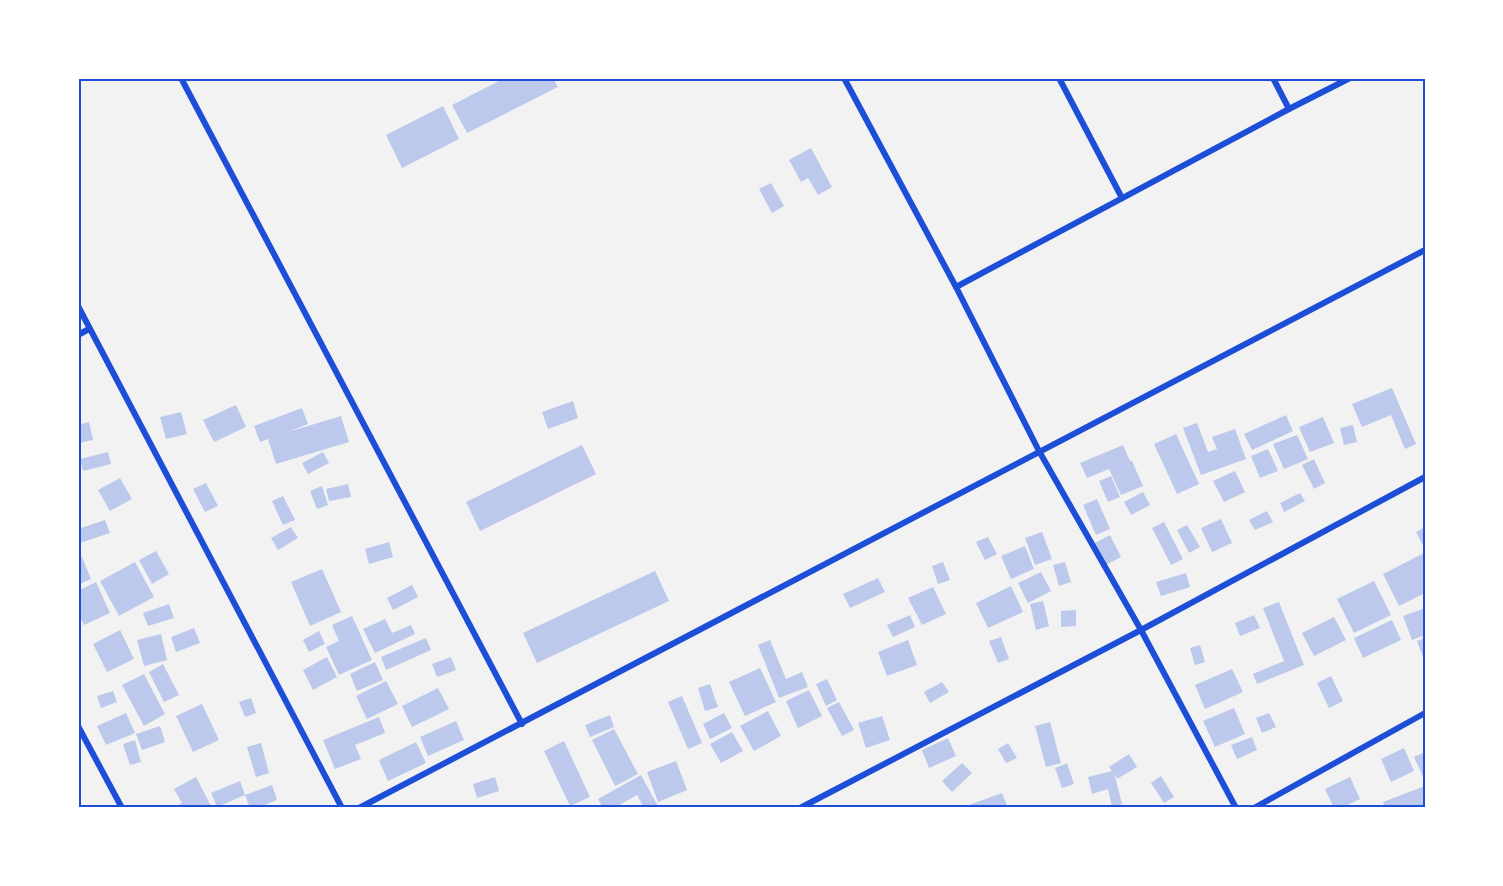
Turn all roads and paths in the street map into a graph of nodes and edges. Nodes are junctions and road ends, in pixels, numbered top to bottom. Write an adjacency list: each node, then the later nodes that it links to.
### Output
1 (182, 78): 17 (street)
2 (844, 78): 9 (street)
3 (1059, 78): 7 (street)
4 (1273, 78): 6 (street)
5 (1350, 78): 6 (street)
6 (1289, 109): 7 (street)
7 (1122, 198): 9 (street)
8 (1425, 250): 13 (street)
9 (956, 287): 13 (street)
10 (78, 306): 11 (street)
11 (89, 329): 12 (street); 20 (street)
12 (78, 335)
13 (1039, 451): 15 (street); 17 (street)
14 (1425, 477): 15 (street)
15 (1141, 630): 22 (street); 23 (street)
16 (1425, 713): 24 (street)
17 (522, 724): 21 (street)
18 (78, 726): 19 (street)
19 (122, 808)
20 (342, 808)
21 (359, 808)
22 (800, 808)
23 (1236, 808)
24 (1254, 808)

